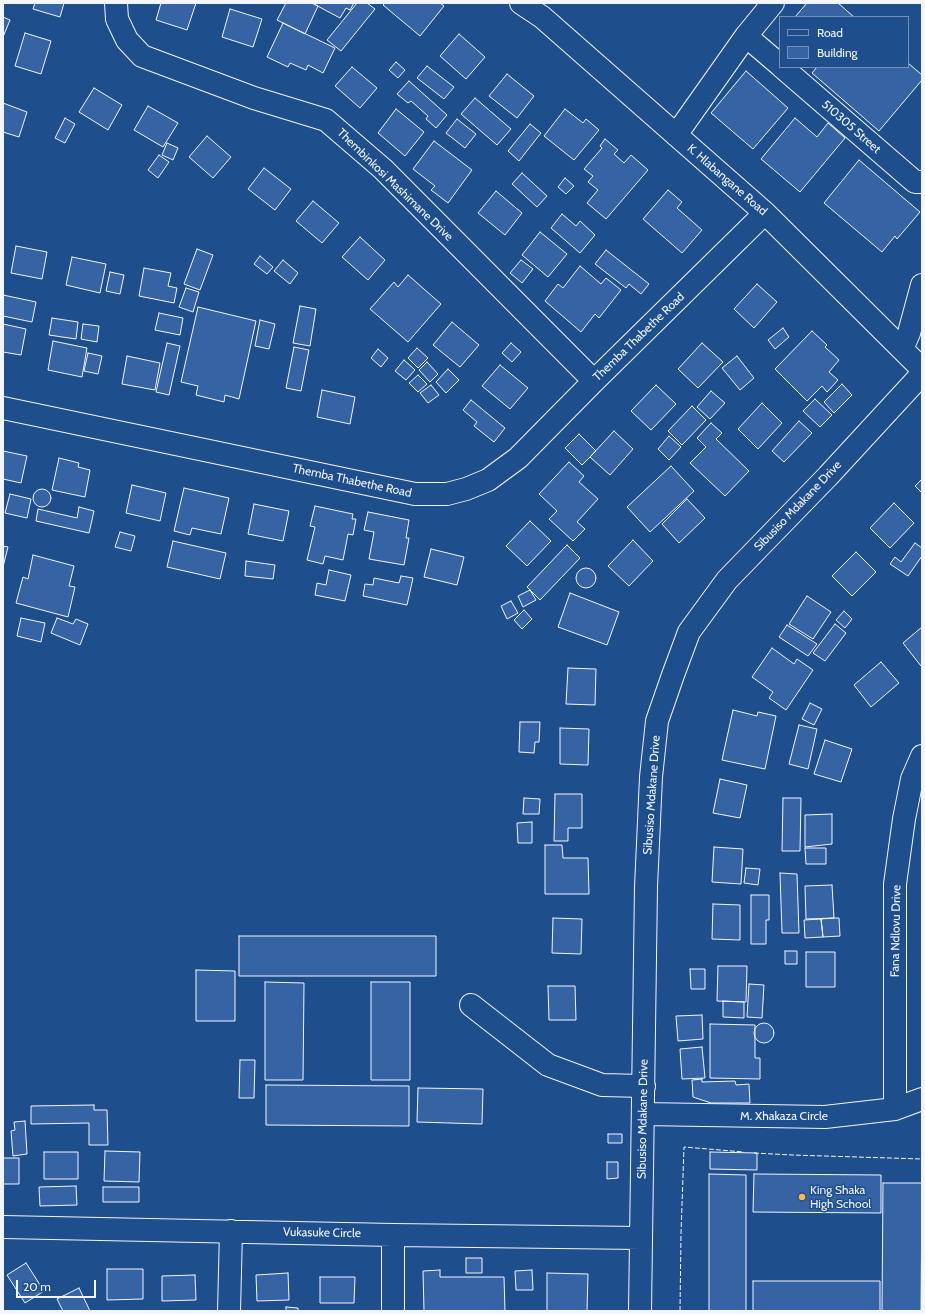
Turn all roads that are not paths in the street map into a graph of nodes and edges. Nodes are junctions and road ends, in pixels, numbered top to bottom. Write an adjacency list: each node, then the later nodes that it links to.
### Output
1 (116, 3): 15 (street, Thembinkosi Mashimane Drive)
2 (521, 3): 4 (street, K. Hlabangane Road)
3 (773, 3): 5 (street)
4 (548, 10): 8 (street, K. Hlabangane Road)
5 (746, 36): 6 (street, 510305 Street); 8 (street)
6 (779, 64)
7 (783, 68): 9 (street, 510305 Street)
8 (676, 135): 10 (street, K. Hlabangane Road)
9 (922, 182)
10 (765, 213): 12 (street, K. Hlabangane Road); 15 (street, Themba Thabethe Road)
11 (922, 285): 12 (street)
12 (902, 349): 13 (street, K. Hlabangane Road)
13 (922, 369)
14 (922, 374): 19 (street, Sibusiso Mdakane Drive)
15 (594, 381): 16 (street, Themba Thabethe Road)
16 (3, 408)
17 (922, 756): 21 (street, Fana Ndlovu Drive)
18 (471, 1005): 19 (street)
19 (644, 1086): 22 (street, Sibusiso Mdakane Drive)
20 (922, 1099): 21 (street, M. Xhakaza Circle)
21 (895, 1109): 22 (street, M. Xhakaza Circle)
22 (643, 1114): 26 (street, Sibusiso Mdakane Drive)
23 (3, 1227): 24 (street, Vukasuke Circle)
24 (231, 1231): 25 (street, Vukasuke Circle); 27 (street)
25 (393, 1235): 26 (street, Vukasuke Circle); 28 (street)
26 (641, 1238): 29 (street, Sibusiso Mdakane Drive)
27 (229, 1311)
28 (393, 1311)
29 (640, 1311)

